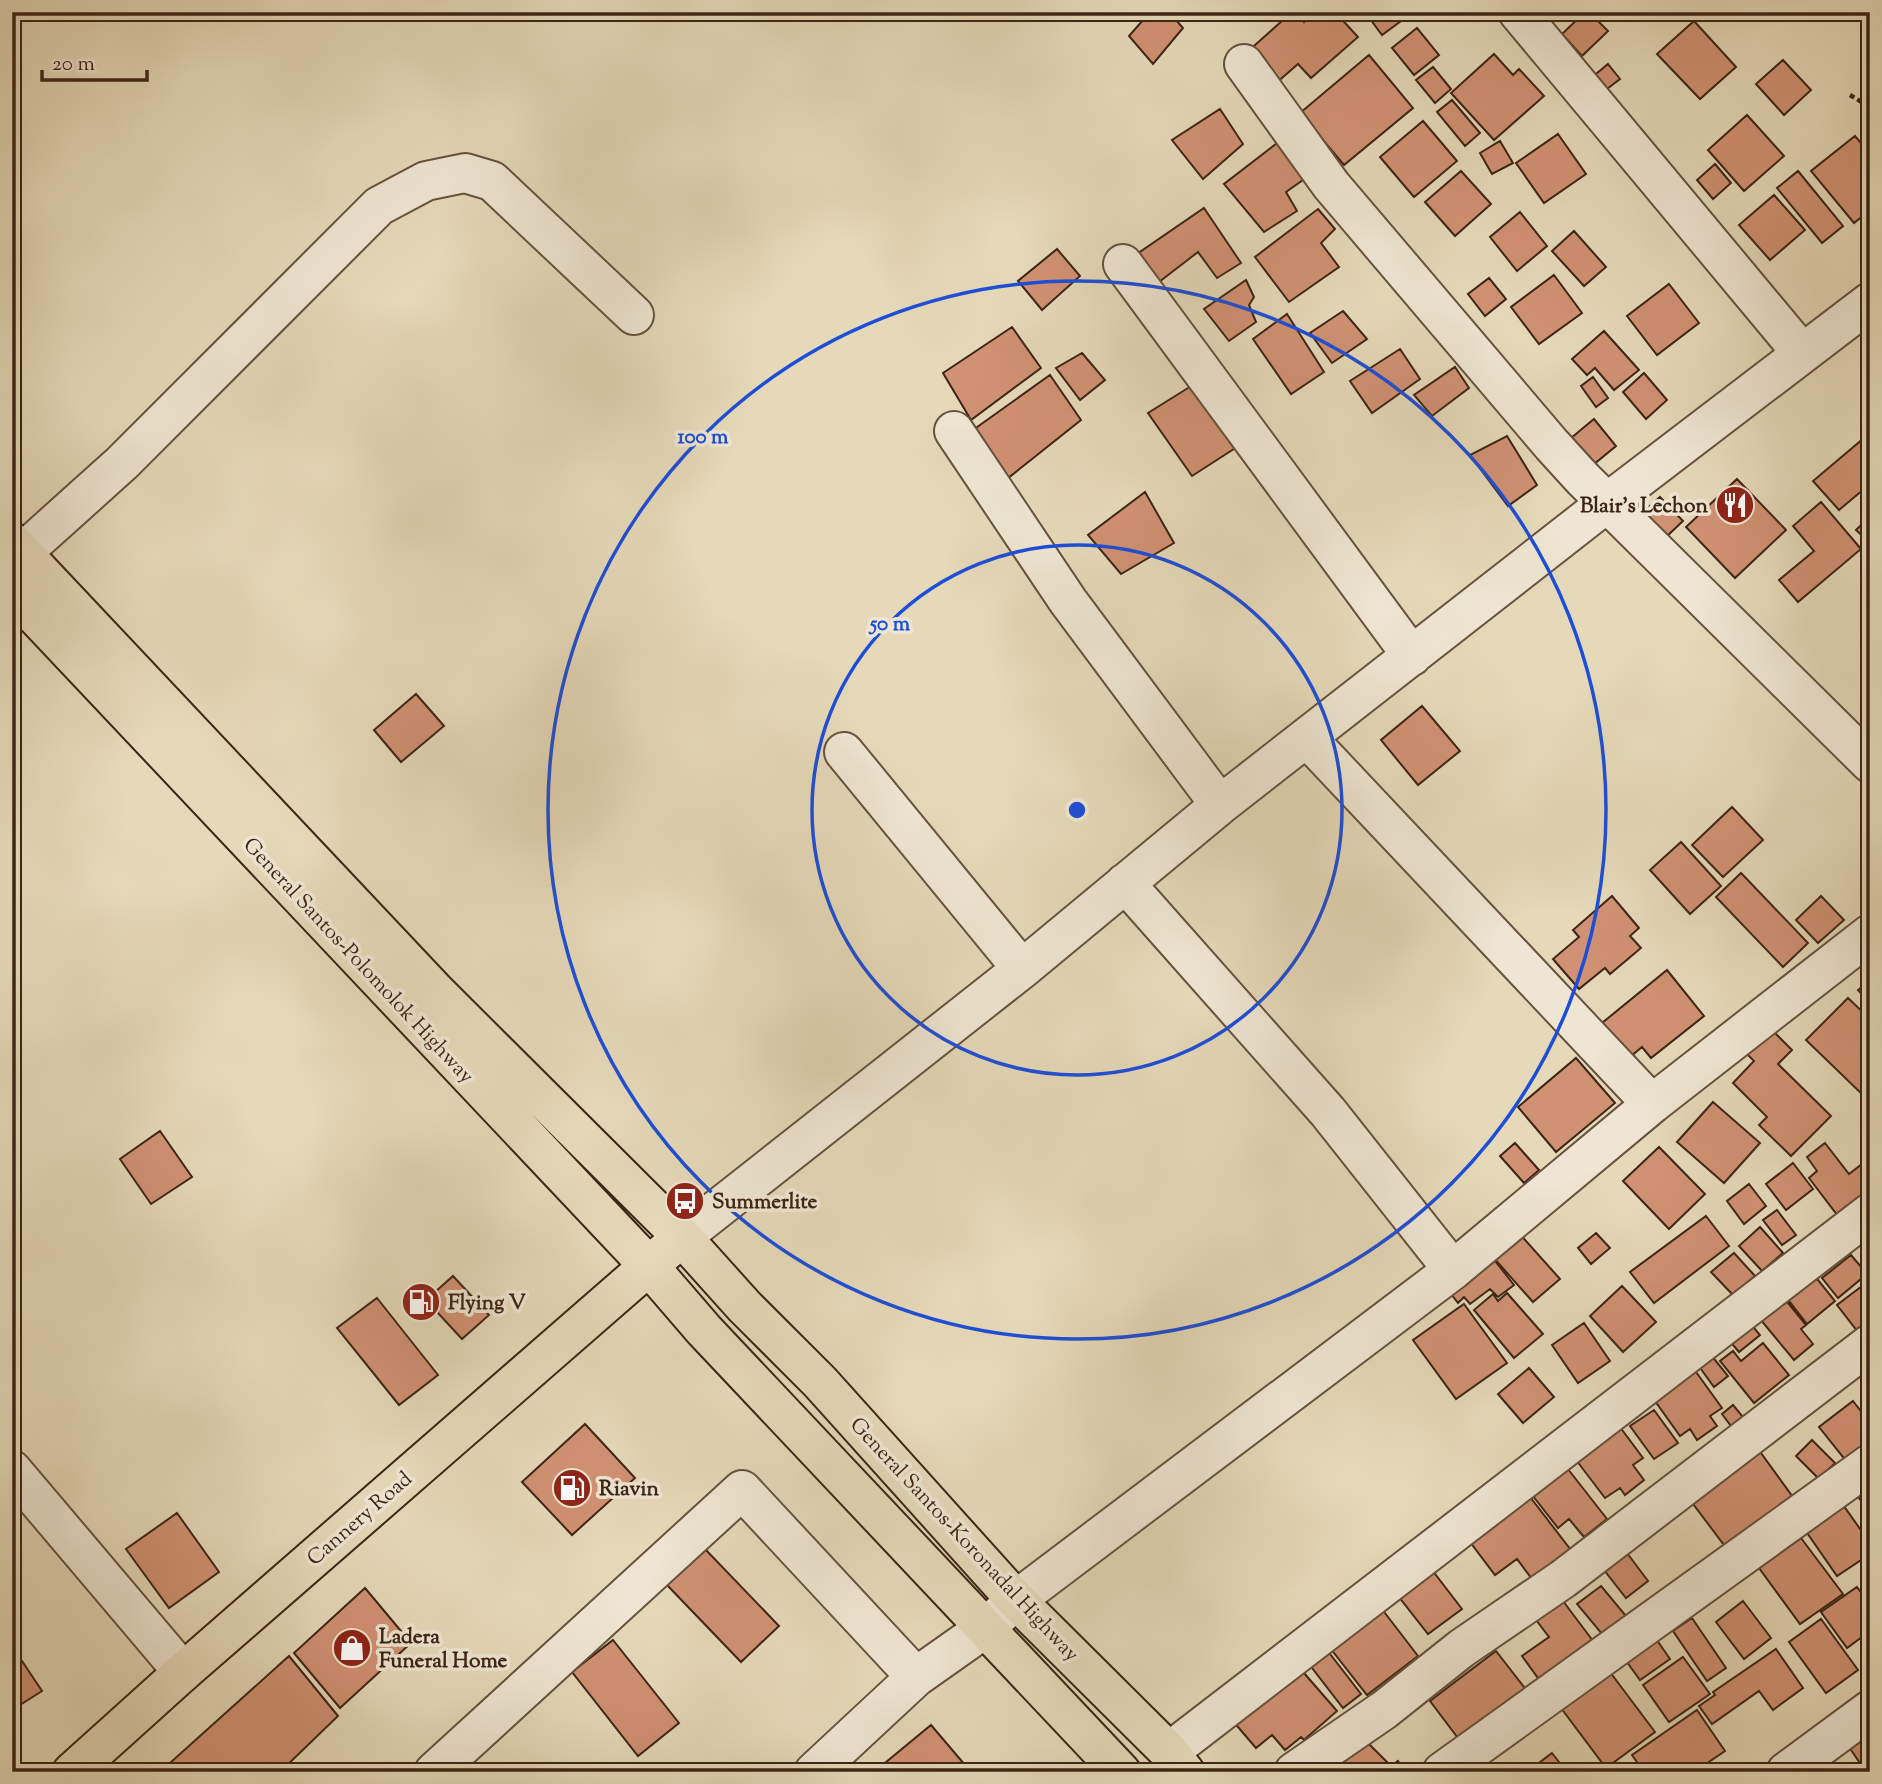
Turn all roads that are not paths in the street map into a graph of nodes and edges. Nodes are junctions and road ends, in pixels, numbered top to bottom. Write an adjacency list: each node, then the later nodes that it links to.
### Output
1 (1518, 12): 6 (street)
2 (1244, 64): 8 (street)
3 (1123, 264): 11 (street)
4 (1870, 302): 6 (street)
5 (634, 315): 9 (street)
6 (1802, 352): 8 (street)
7 (954, 431): 15 (street)
8 (1608, 502): 11 (street); 14 (street)
9 (17, 547): 21 (main road, General Santos-Koronadal Highway)
10 (12, 591): 22 (main road, General Santos-Polomolok Highway)
11 (1412, 656): 12 (street)
12 (1307, 738): 15 (street); 19 (street)
13 (844, 752): 18 (street)
14 (1870, 763)
15 (1220, 805): 16 (street)
16 (1125, 883): 18 (street); 23 (street)
17 (1870, 934): 19 (street)
18 (1022, 970): 21 (street)
19 (1652, 1104): 23 (street)
20 (1870, 1213): 32 (street)
21 (682, 1237): 22 (main road, Cannery Road); 27 (main road, General Santos-Koronadal Highway)
22 (648, 1265): 28 (main road, General Santos-Polomolok Highway); 29 (main road, Cannery Road)
23 (1453, 1270): 27 (street)
24 (1870, 1345): 37 (street)
25 (1870, 1464): 38 (street)
26 (12, 1470): 29 (street)
27 (1016, 1600): 28 (street); 32 (main road, General Santos-Koronadal Highway)
28 (984, 1629): 30 (street); 36 (main road)
29 (183, 1672): 33 (main road, Cannery Road)
30 (916, 1677): 34 (street); 35 (street)
31 (1870, 1710): 39 (street)
32 (1177, 1762)
33 (72, 1772)
34 (434, 1772)
35 (814, 1772)
36 (1121, 1772)
37 (1294, 1772)
38 (1442, 1772)
39 (1786, 1772)

